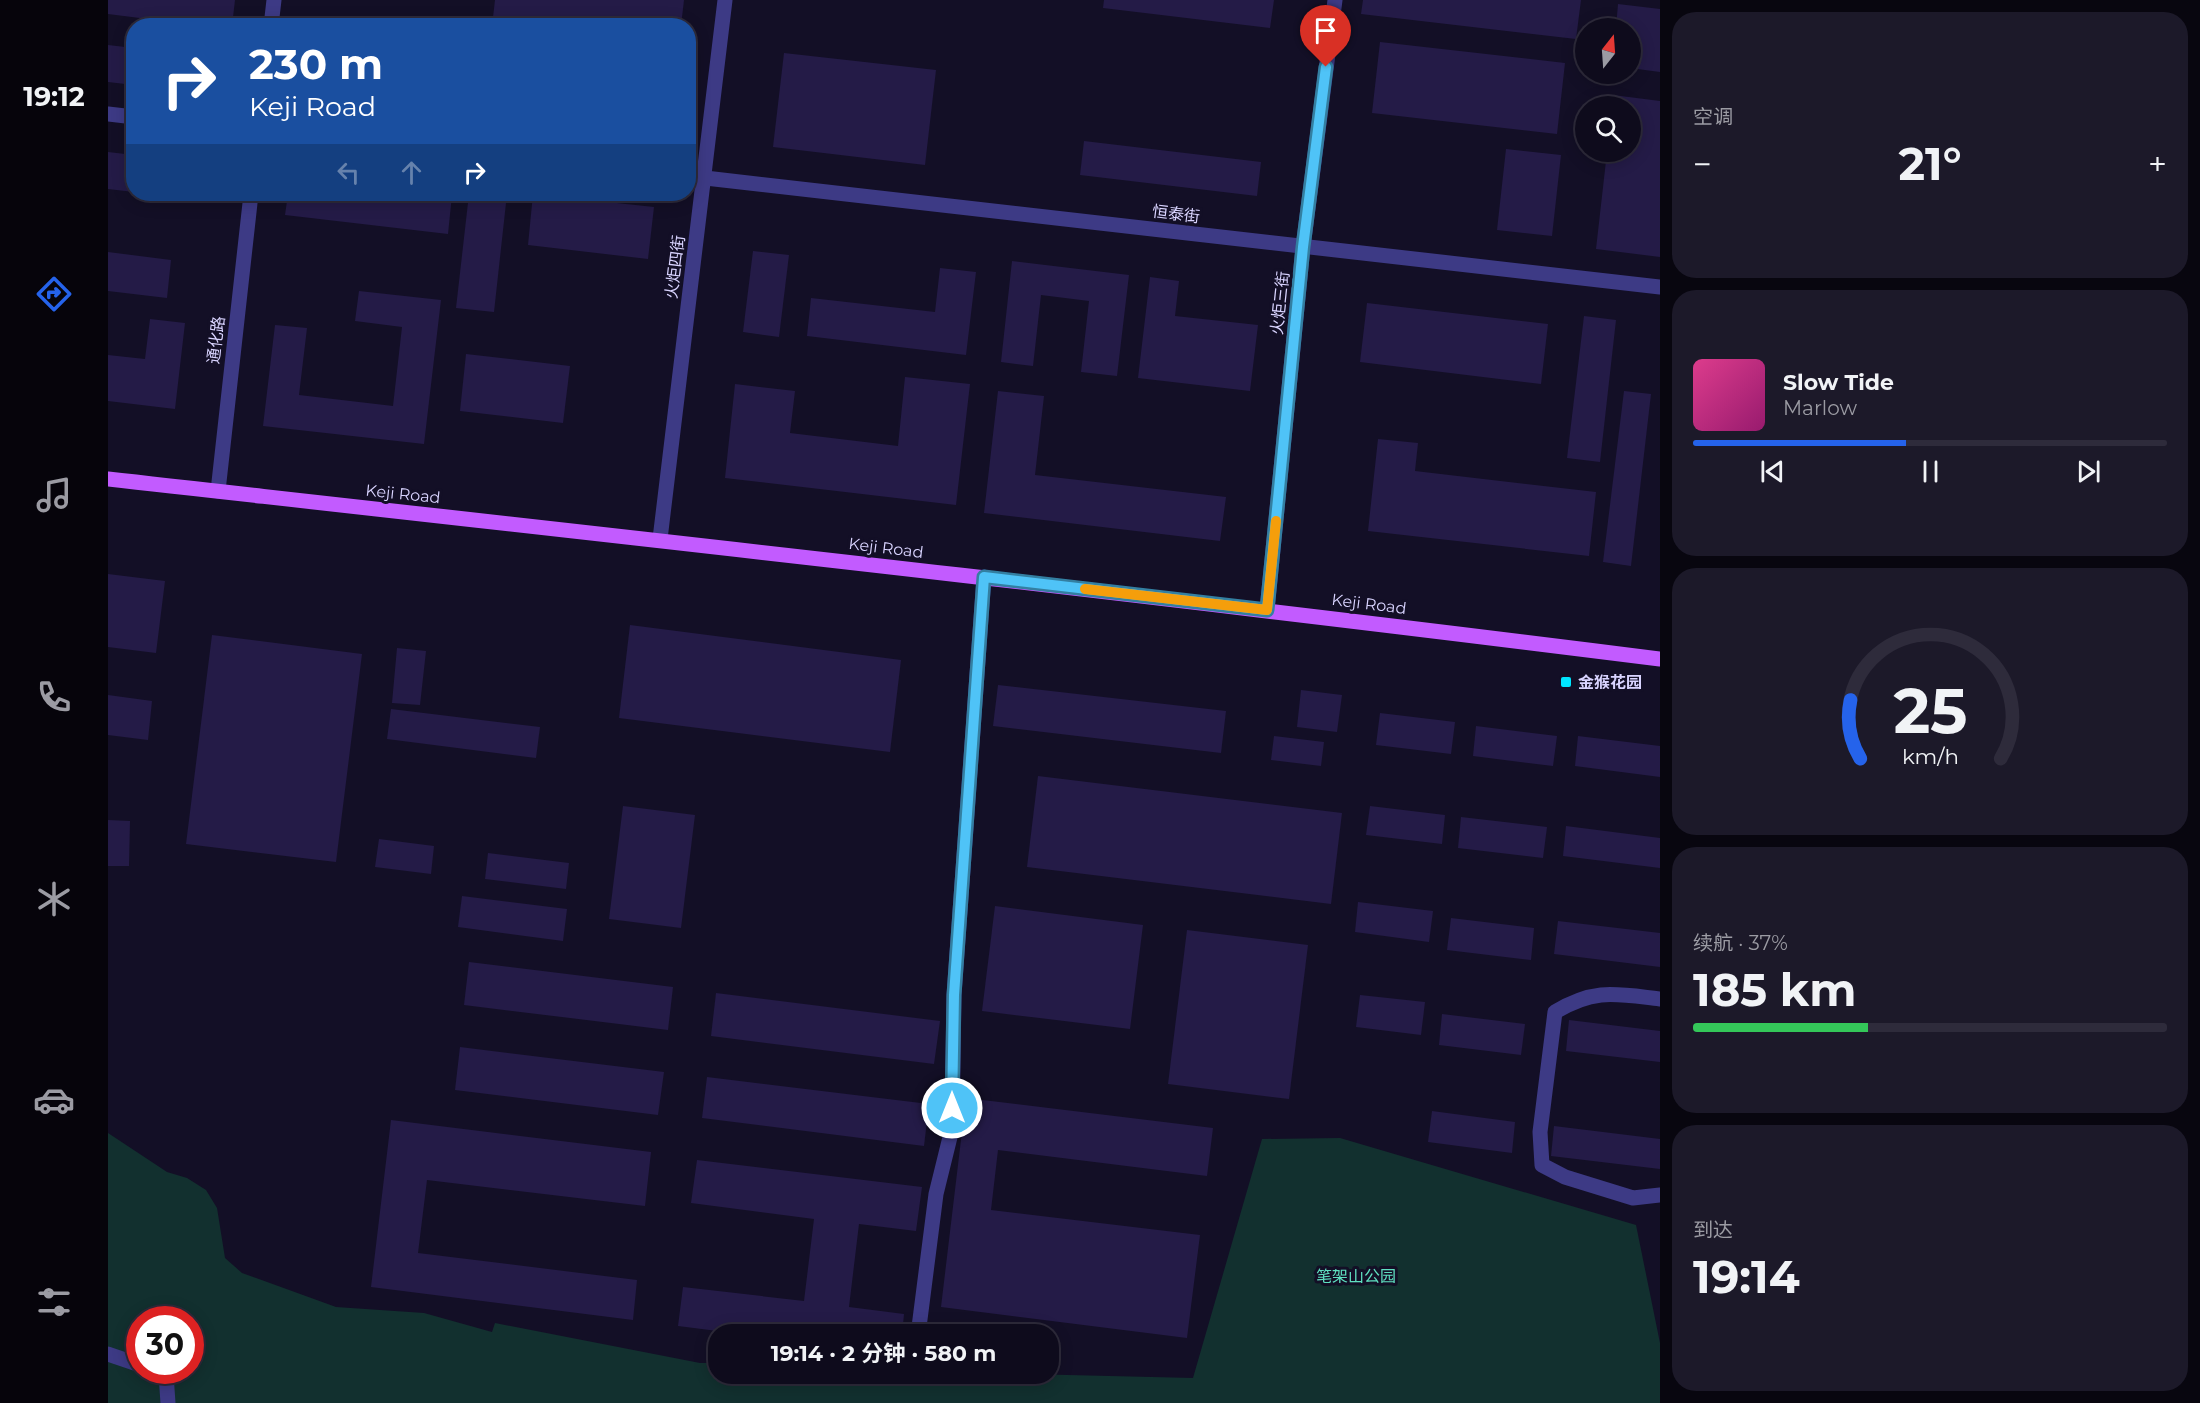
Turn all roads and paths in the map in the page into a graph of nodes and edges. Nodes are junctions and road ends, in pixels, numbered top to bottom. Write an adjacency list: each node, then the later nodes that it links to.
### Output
1 (274, 0): 4 (street)
2 (725, 0): 8 (street, 火炬四街)
3 (1335, 0): 10 (street, 火炬三街)
4 (272, 18)
5 (108, 114): 6 (street)
6 (126, 116)
7 (696, 177): 8 (street, 恒泰街)
8 (704, 178): 10 (street, 恒泰街); 14 (street, 火炬四街)
9 (250, 201): 13 (street, 通化路)
10 (1303, 247): 11 (street, 恒泰街); 16 (street, 火炬三街)
11 (1660, 287)
12 (108, 479): 13 (main road, Keji Road)
13 (218, 491): 14 (main road, Keji Road)
14 (660, 539): 15 (main road, Keji Road)
15 (984, 577): 16 (main road, Keji Road); 20 (street)
16 (1267, 610): 17 (main road, Keji Road)
17 (1660, 659)
18 (1660, 999): 19 (street)
19 (1660, 1196)
20 (919, 1324)
21 (108, 1354): 22 (street)
22 (126, 1360)
23 (167, 1384): 24 (street)
24 (168, 1403)

